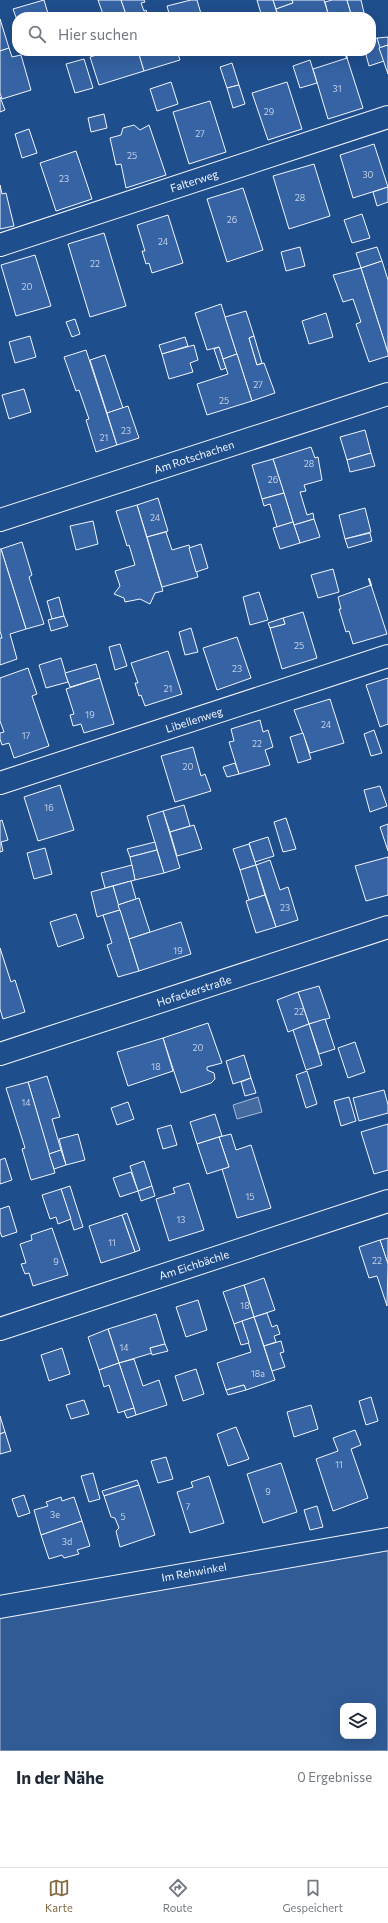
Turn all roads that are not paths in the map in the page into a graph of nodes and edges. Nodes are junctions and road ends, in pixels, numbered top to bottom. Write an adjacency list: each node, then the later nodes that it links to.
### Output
1 (388, 117): 2 (street, Falterweg)
2 (0, 245)
3 (388, 394): 4 (street, Am Rotschachen)
4 (0, 520)
5 (388, 656): 6 (street, Libellenweg)
6 (0, 783)
7 (388, 927): 8 (street, Hofackerstraße)
8 (0, 1054)
9 (388, 1201): 10 (street, Am Eichbächle)
10 (0, 1330)
11 (388, 1539): 12 (street, Im Rehwinkel)
12 (0, 1607)

